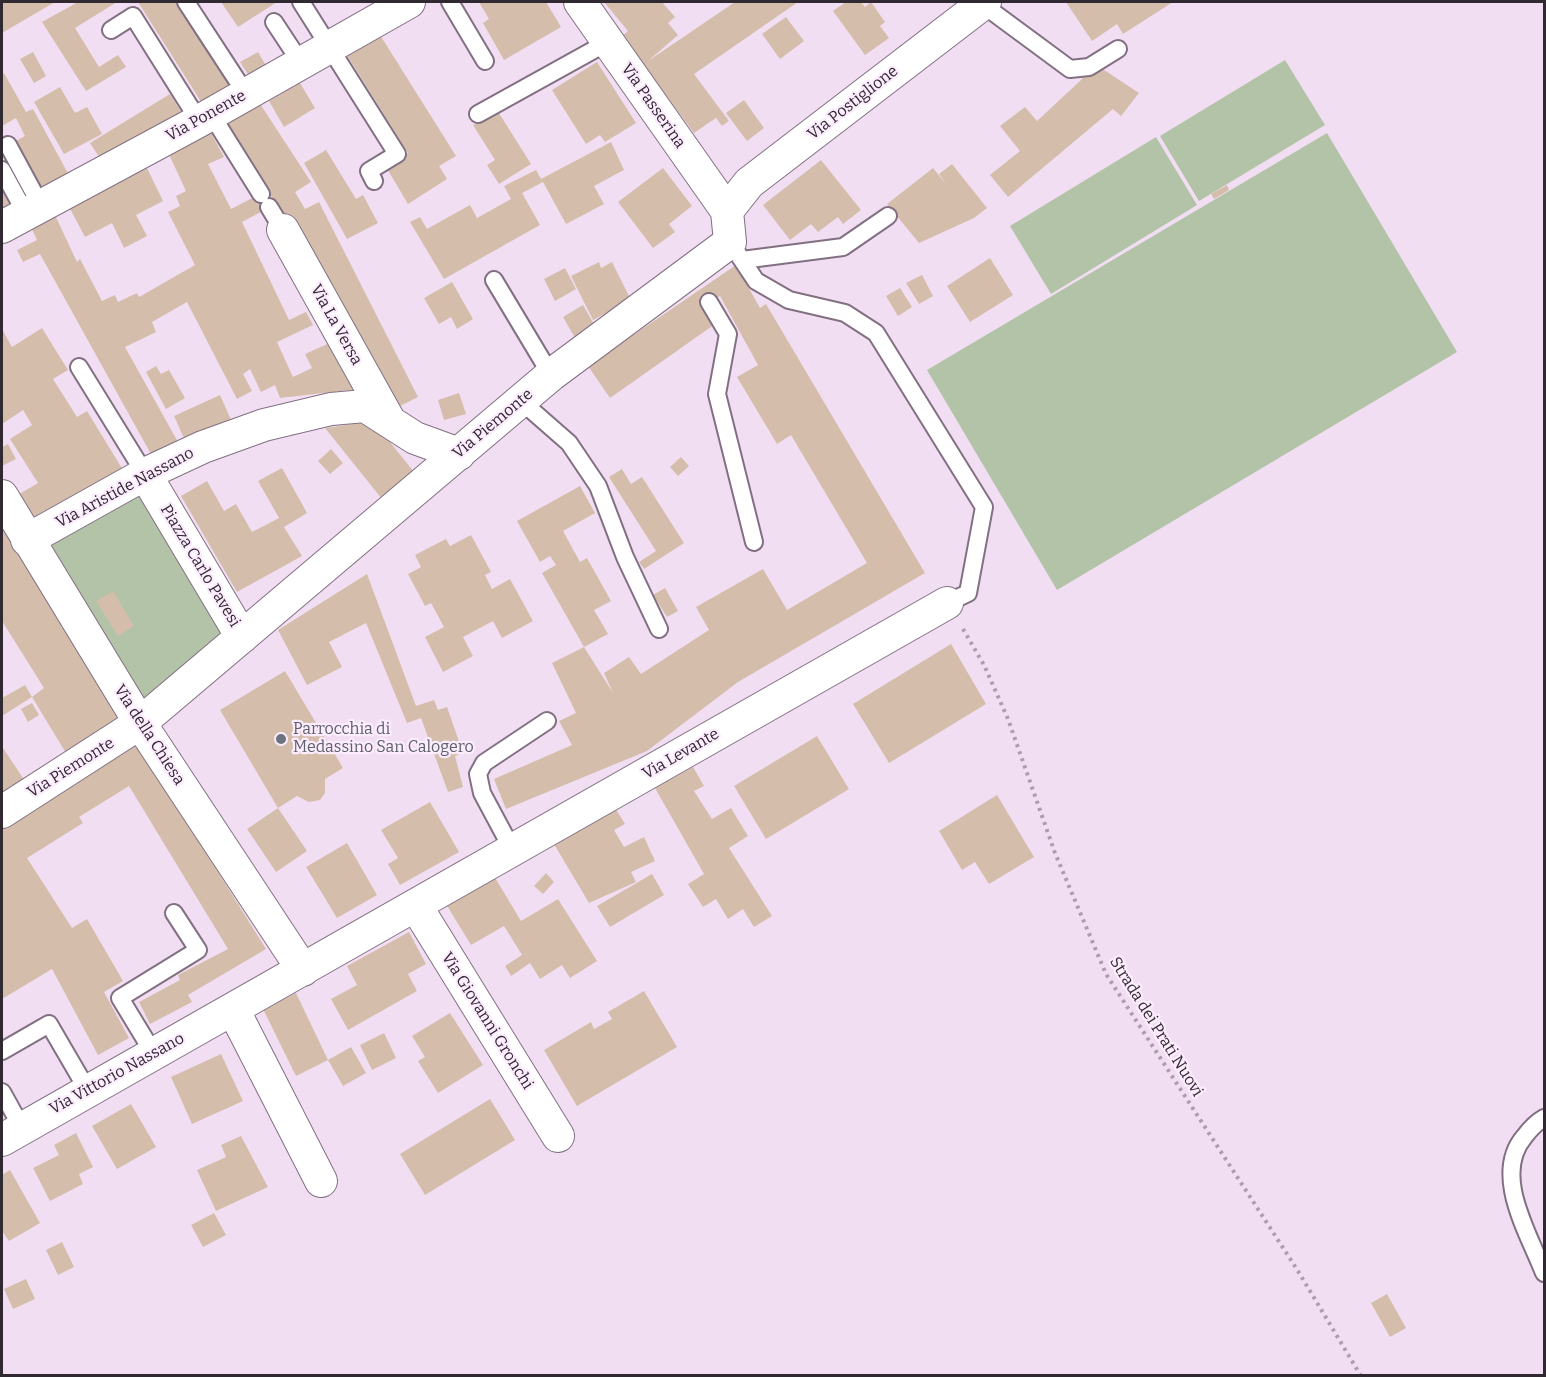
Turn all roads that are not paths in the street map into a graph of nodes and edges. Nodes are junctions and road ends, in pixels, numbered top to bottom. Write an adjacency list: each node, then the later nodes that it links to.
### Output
1 (186, 2): 14 (lane)
2 (301, 2): 10 (lane)
3 (409, 2): 10 (street, Via Ponente)
4 (450, 2): 12 (lane)
5 (580, 2): 9 (street, Via Passerina)
6 (983, 3): 11 (lane); 21 (street, Via Postiglione)
7 (274, 21): 13 (lane)
8 (111, 30): 16 (lane)
9 (608, 42): 15 (lane); 21 (street, Via Passerina)
10 (330, 47): 13 (street, Via Ponente); 19 (lane)
11 (1118, 49)
12 (485, 61)
13 (301, 63): 14 (street, Via Ponente)
14 (246, 94): 16 (street, Via Ponente)
15 (478, 114)
16 (205, 117): 20 (lane); 22 (street, Via Ponente)
17 (8, 145): 22 (lane)
18 (2, 170): 22 (lane)
19 (374, 181)
20 (271, 210): 30 (street, Via La Versa)
21 (727, 211): 24 (street)
22 (23, 215)
23 (888, 216): 24 (lane)
24 (736, 251): 26 (street, Via Piemonte); 36 (lane)
25 (494, 280): 28 (lane)
26 (700, 286): 28 (street, Via Piemonte); 35 (lane)
27 (79, 367): 32 (lane)
28 (551, 375): 29 (street, Via Piemonte)
29 (521, 401): 31 (street, Via Piemonte); 37 (lane)
30 (390, 421): 31 (street, Via Aristide Nassano); 32 (street, Via Aristide Nassano)
31 (459, 454): 38 (street, Via Piemonte)
32 (145, 474): 34 (street, Via Aristide Nassano); 38 (street, Piazza Carlo Pavesi)
33 (4, 507): 34 (street, Via della Chiesa)
34 (27, 540): 40 (street, Via della Chiesa)
35 (754, 542)
36 (947, 603): 42 (street, Via Levante)
37 (659, 629)
38 (242, 637): 40 (street, Piazza Carlo Pavesi)
39 (547, 721): 42 (lane)
40 (140, 723): 41 (street, Via Piemonte); 45 (street, Via della Chiesa)
41 (2, 812)
42 (513, 851): 43 (street, Via Levante)
43 (416, 906): 45 (street, Via Vittorio Nassano); 53 (street, Via Giovanni Gronchi)
44 (174, 913): 48 (lane)
45 (303, 970): 46 (street, Via Vittorio Nassano)
46 (233, 1009): 48 (street, Via Vittorio Nassano); 54 (street)
47 (2, 1051): 49 (lane)
48 (154, 1054): 49 (street, Via Vittorio Nassano)
49 (88, 1091): 52 (street, Via Vittorio Nassano)
50 (2, 1092): 52 (lane)
51 (1545, 1118): 55 (lane)
52 (12, 1134)
53 (558, 1136)
54 (321, 1181)
55 (1545, 1273)

